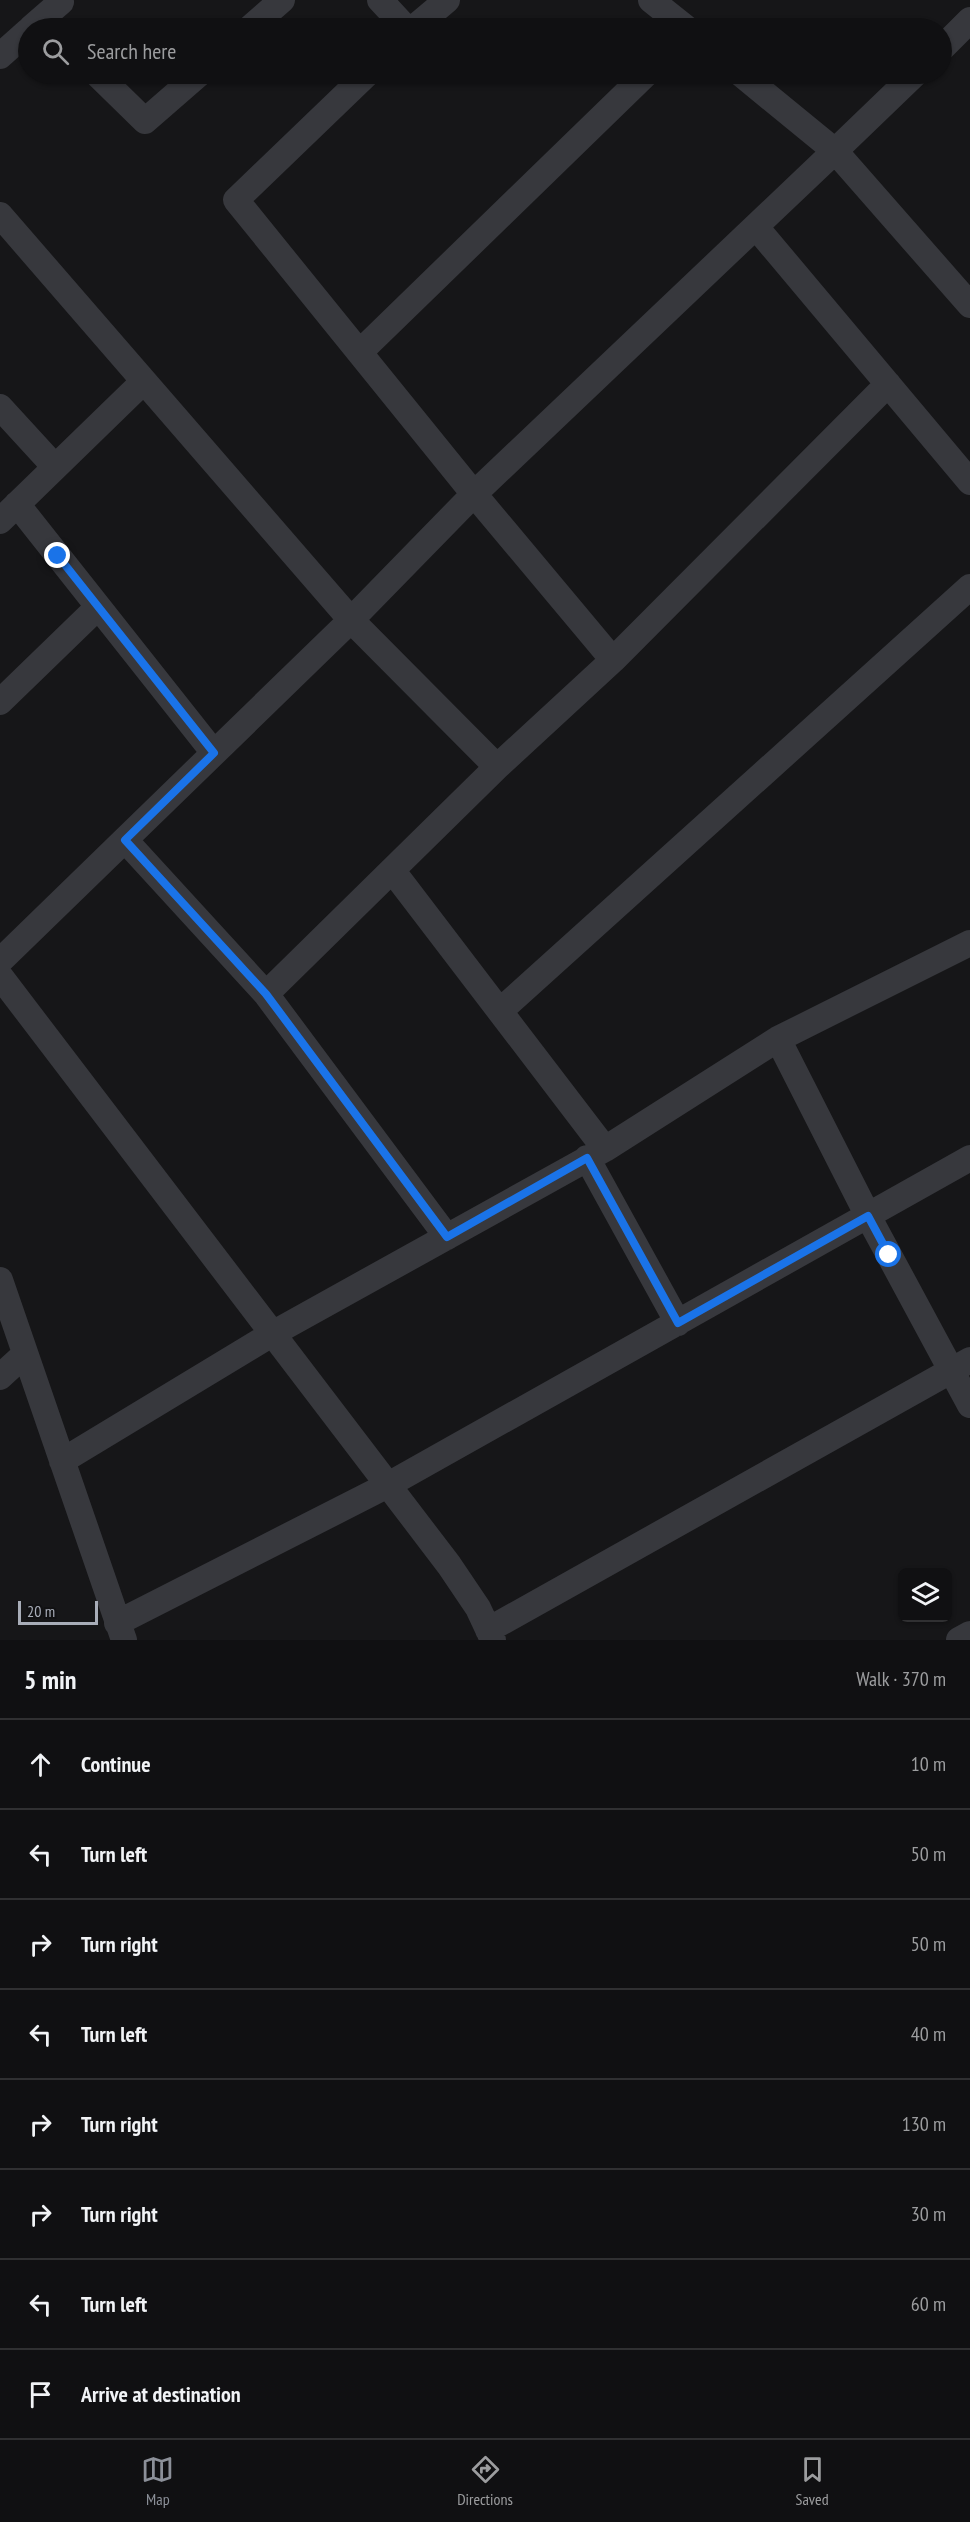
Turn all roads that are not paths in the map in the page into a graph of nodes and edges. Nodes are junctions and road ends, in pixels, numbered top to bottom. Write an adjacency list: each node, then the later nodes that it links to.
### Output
1 (282, 0): 7 (street)
2 (380, 0): 8 (street)
3 (447, 0): 9 (street)
4 (651, 0): 10 (street)
5 (62, 1): 6 (street)
6 (46, 18)
7 (261, 18)
8 (397, 18)
9 (426, 18)
10 (674, 18)
11 (970, 20): 12 (street)
12 (952, 38)
13 (18, 42): 14 (street)
14 (0, 56)
15 (107, 84): 16 (street)
16 (188, 84)
17 (357, 84): 25 (street)
18 (636, 84): 25 (street)
19 (753, 84): 21 (street)
20 (905, 84): 21 (street)
21 (835, 151): 23 (street); 24 (street)
22 (0, 215): 26 (street)
23 (756, 227): 27 (street); 31 (street)
24 (970, 305)
25 (360, 351): 31 (street)
26 (144, 381): 29 (street); 35 (street)
27 (888, 384): 30 (street); 36 (street)
28 (0, 406): 29 (street)
29 (55, 467): 32 (street)
30 (970, 482)
31 (474, 494): 35 (street); 36 (street)
32 (8, 513): 34 (street)
33 (970, 587): 46 (street)
34 (98, 608): 37 (street); 38 (street)
35 (351, 620): 38 (street); 39 (street)
36 (613, 660): 39 (street)
37 (0, 702)
38 (214, 753): 40 (street)
39 (497, 767): 41 (street)
40 (125, 840): 43 (street); 45 (street)
41 (392, 870): 45 (street); 46 (street)
42 (970, 943): 47 (street)
43 (0, 961)
44 (0, 976): 54 (street)
45 (266, 994): 51 (street)
46 (500, 1011): 48 (street)
47 (778, 1040): 48 (street); 50 (street)
48 (596, 1153): 51 (street); 53 (street)
49 (970, 1158): 50 (street)
50 (868, 1216): 53 (street); 56 (street)
51 (447, 1237): 54 (street)
52 (0, 1280): 55 (street)
53 (678, 1323): 60 (street)
54 (272, 1334): 59 (street); 60 (street)
55 (25, 1354): 57 (street); 59 (street)
56 (961, 1366): 58 (street); 63 (street)
57 (0, 1377)
58 (970, 1405)
59 (62, 1461): 61 (street)
60 (388, 1485): 61 (street); 63 (street)
61 (120, 1631)
62 (970, 1634): 64 (street)
63 (491, 1635)
64 (959, 1640)

